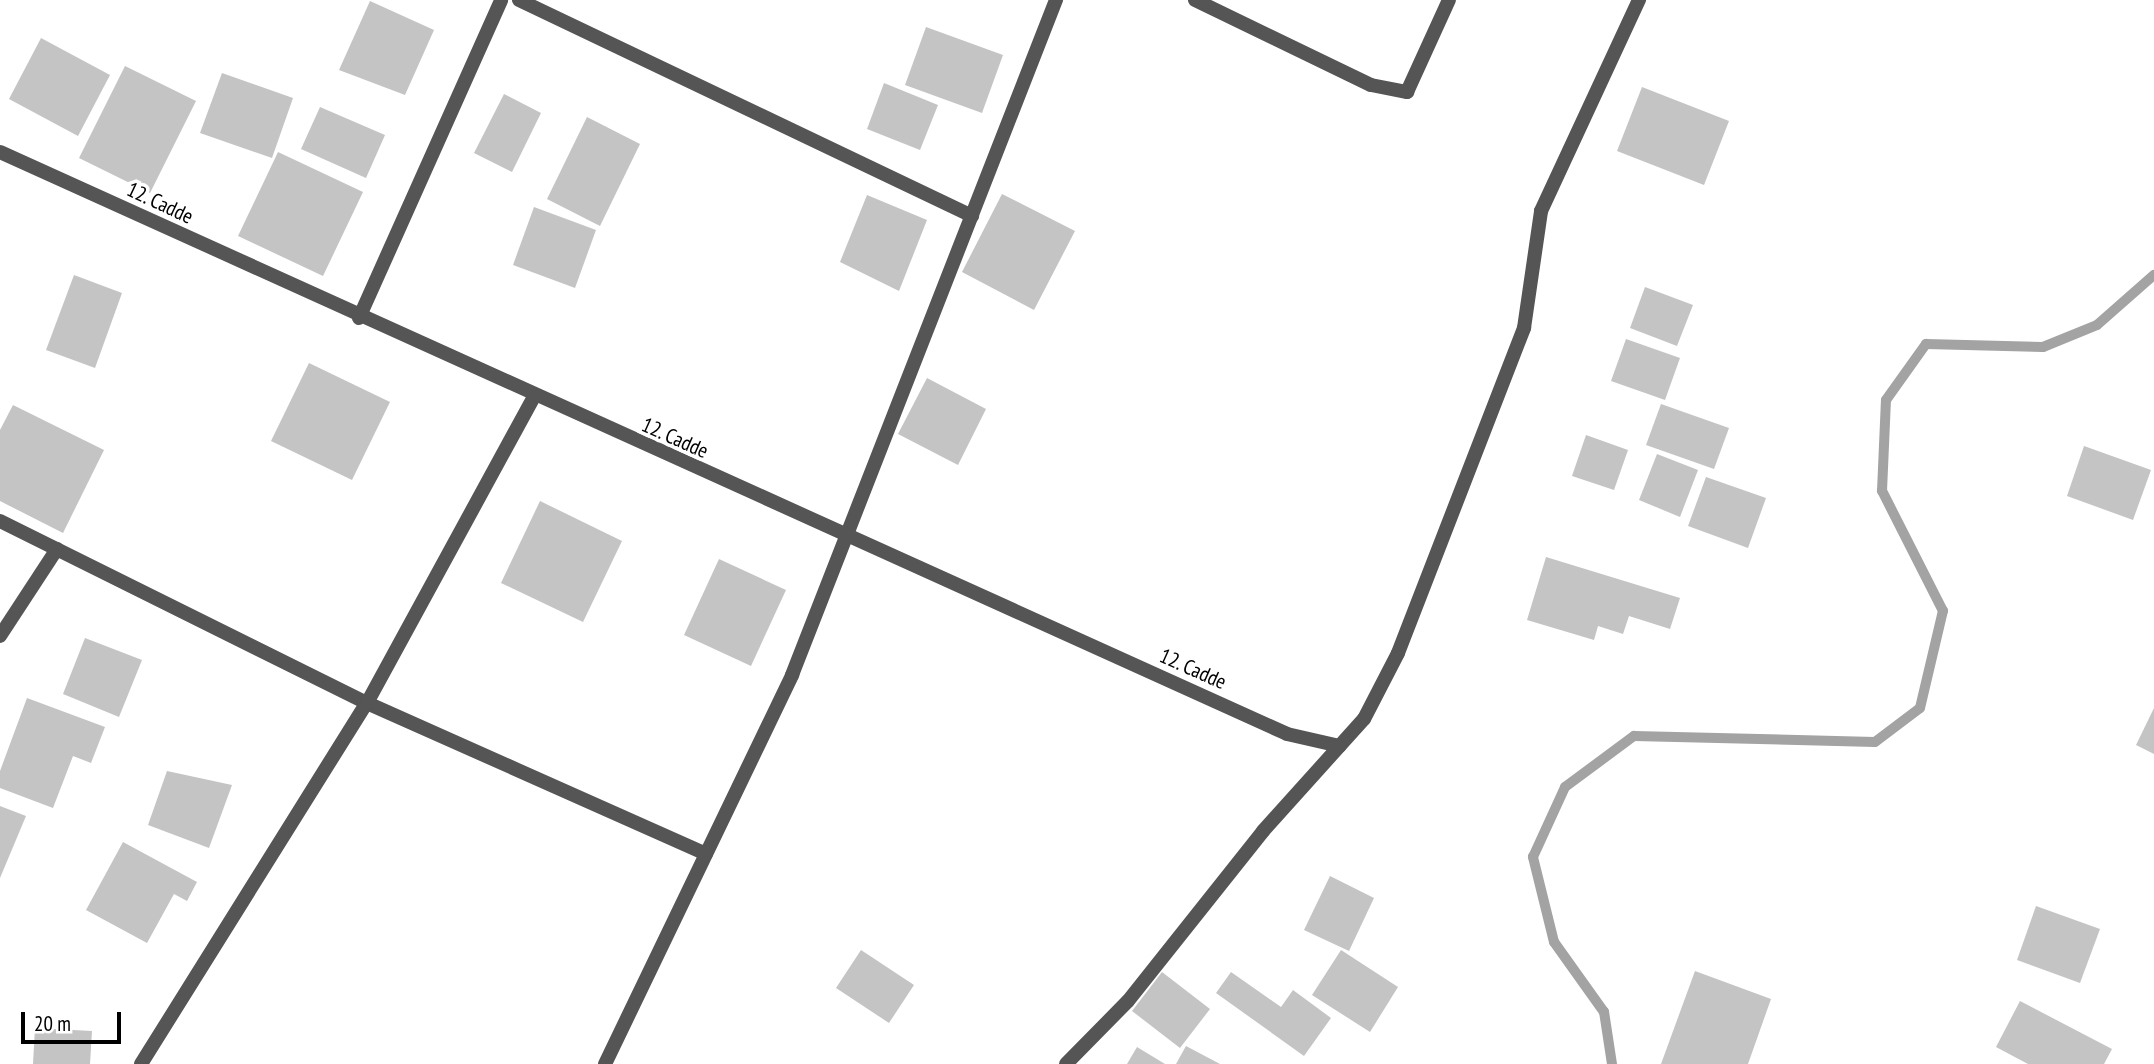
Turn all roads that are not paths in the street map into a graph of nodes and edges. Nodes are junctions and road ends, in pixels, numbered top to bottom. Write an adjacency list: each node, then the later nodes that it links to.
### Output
1 (501, 0): 9 (street)
2 (519, 0): 8 (street)
3 (1056, 0): 8 (street)
4 (1195, 0): 5 (street)
5 (1449, 0)
6 (1639, 0): 16 (street)
7 (0, 152): 9 (street, 12. Cadde)
8 (972, 216): 12 (street)
9 (359, 318): 10 (street, 12. Cadde)
10 (533, 398): 12 (street, 12. Cadde); 15 (street)
11 (0, 521): 13 (street)
12 (846, 538): 16 (street, 12. Cadde); 17 (street)
13 (57, 549): 14 (street); 15 (street)
14 (0, 636)
15 (367, 703): 17 (street); 18 (street)
16 (1340, 746): 20 (street)
17 (706, 854): 19 (street)
18 (141, 1064)
19 (605, 1064)
20 (1066, 1064)

